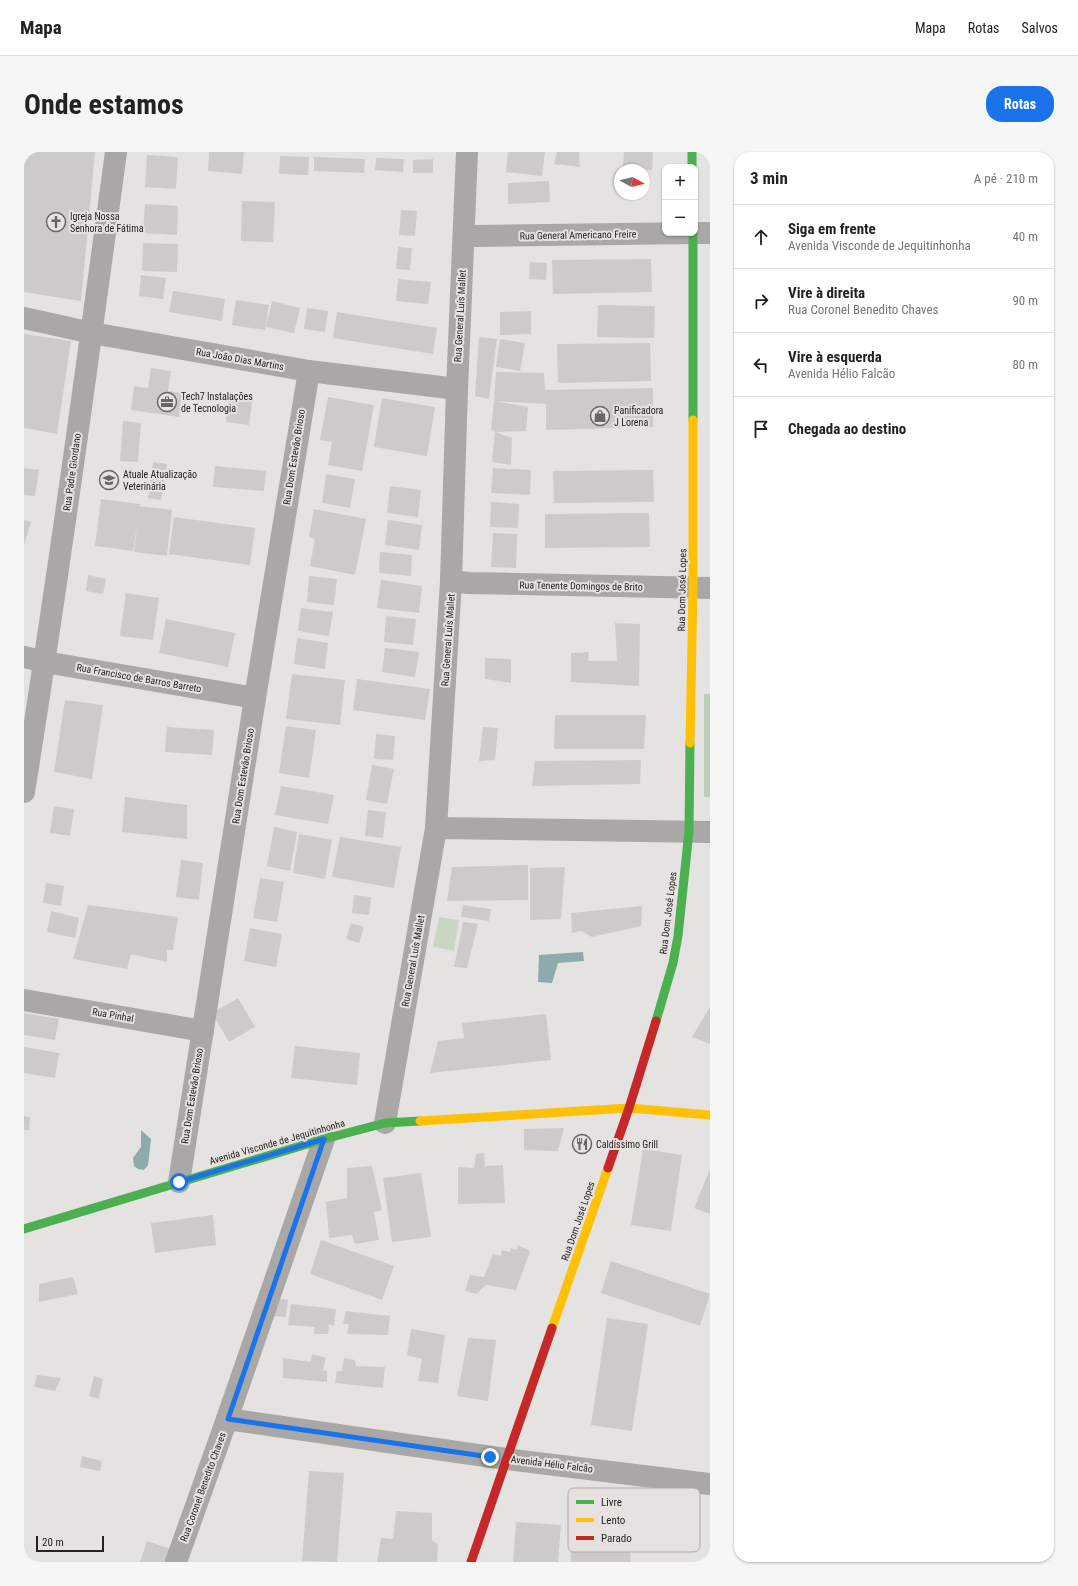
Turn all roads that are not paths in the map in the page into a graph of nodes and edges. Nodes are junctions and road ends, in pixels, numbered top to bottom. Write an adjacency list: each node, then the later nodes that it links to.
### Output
1 (116, 152): 11 (street, Rua Padre Giordano)
2 (467, 152): 8 (street, Rua General Luís Mallet)
3 (692, 152): 4 (street)
4 (692, 164)
5 (662, 233): 8 (street, Rua General Americano Freire)
6 (698, 233): 7 (street, Rua General Americano Freire)
7 (710, 233)
8 (464, 235): 13 (street, Rua General Luís Mallet)
9 (693, 236): 15 (street, Rua Dom José Lopes)
10 (24, 318): 11 (street, Rua João Dias Martins)
11 (92, 332): 12 (street, Rua João Dias Martins); 17 (street, Rua Padre Giordano)
12 (308, 371): 13 (street, Rua João Dias Martins); 18 (street, Rua Dom Estevão Brioso)
13 (457, 389): 14 (street, Rua General Luís Mallet)
14 (451, 581): 15 (street, Rua Tenente Domingos de Brito); 20 (street, Rua General Luís Mallet)
15 (701, 588): 21 (street, Rua Dom José Lopes)
16 (24, 657): 17 (street, Rua Francisco de Barros Barreto)
17 (45, 662): 18 (street, Rua Francisco de Barros Barreto); 19 (street, Rua Padre Giordano)
18 (255, 698): 24 (street, Rua Dom Estevão Brioso)
19 (24, 792)
20 (436, 828): 21 (street); 27 (street, Rua General Luís Mallet)
21 (689, 831): 22 (street); 25 (street, Rua Dom José Lopes)
22 (710, 832)
23 (24, 1000): 24 (street, Rua Pinhal)
24 (202, 1031): 29 (street, Rua Dom Estevão Brioso)
25 (629, 1108): 26 (street, Avenida Visconde de Jequitinhonha); 27 (street, Avenida Visconde de Jequitinhonha); 32 (street, Rua Dom José Lopes)
26 (710, 1115)
27 (385, 1123): 28 (street, Avenida Visconde de Jequitinhonha)
28 (324, 1139): 29 (street, Avenida Visconde de Jequitinhonha); 31 (street, Rua Coronel Benedito Chaves)
29 (179, 1182): 30 (street, Avenida Visconde de Jequitinhonha)
30 (24, 1229)
31 (228, 1419): 32 (street, Avenida Hélio Falcão); 34 (street, Rua Coronel Benedito Chaves)
32 (506, 1459): 33 (street, Avenida Hélio Falcão); 35 (street, Rua Dom José Lopes)
33 (710, 1484)
34 (176, 1562)
35 (471, 1562)

